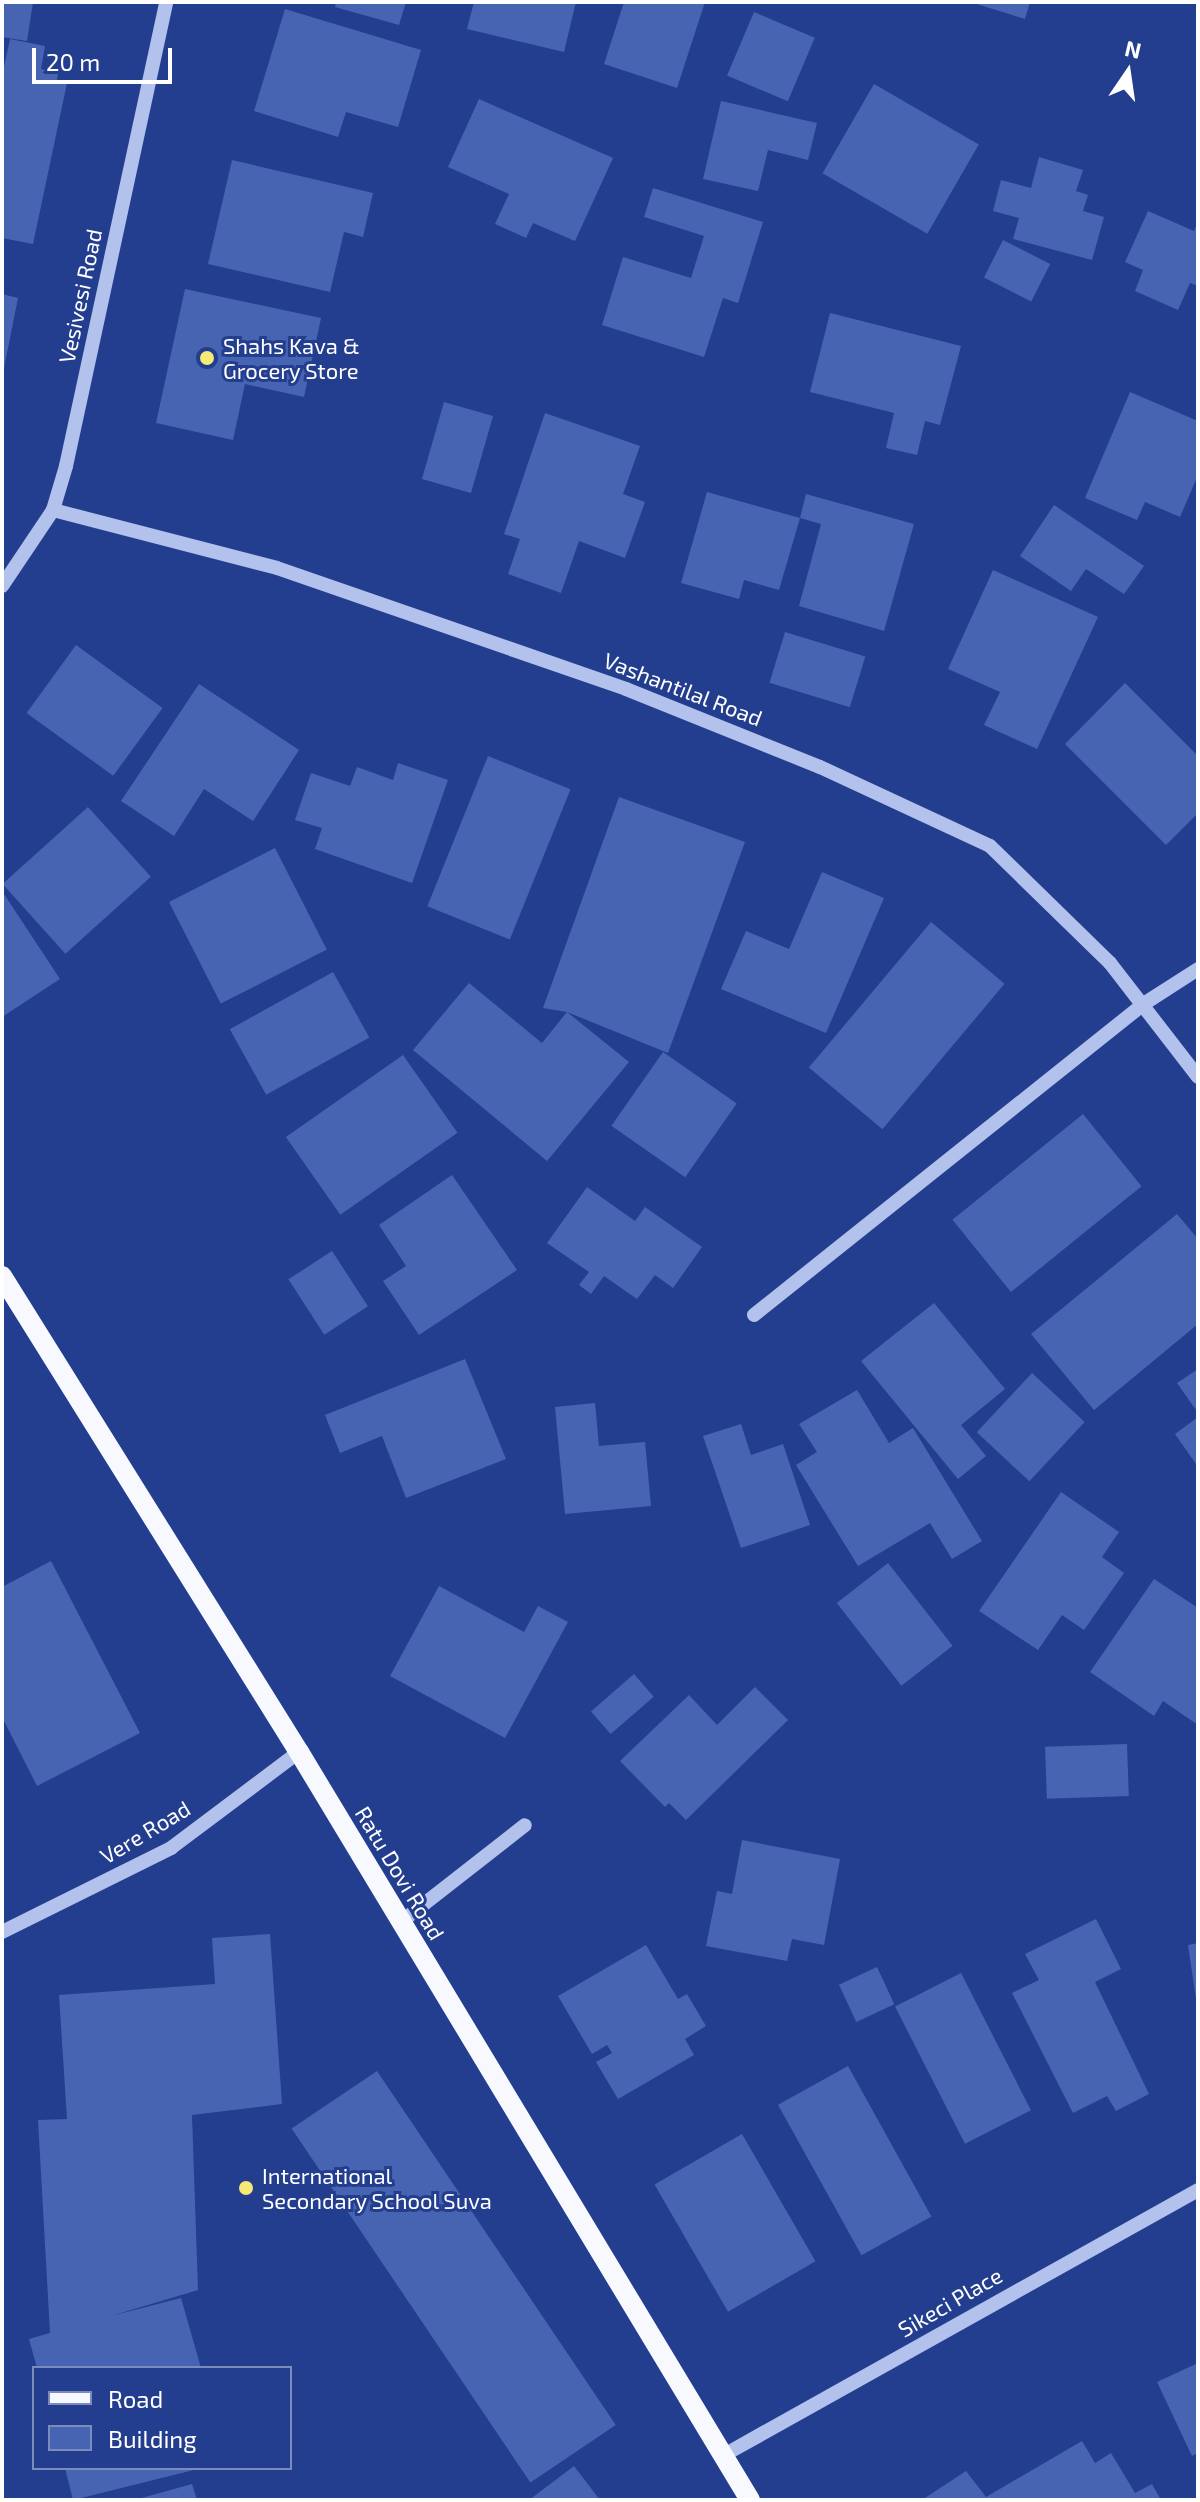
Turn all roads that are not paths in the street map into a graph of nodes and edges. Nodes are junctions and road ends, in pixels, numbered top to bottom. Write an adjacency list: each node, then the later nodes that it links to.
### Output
1 (166, 2): 2 (street, Vesivesi Road)
2 (53, 510): 3 (street, Vesivesi Road); 5 (street, Vashantilal Road)
3 (2, 586)
4 (1198, 969): 5 (street)
5 (1142, 1005): 6 (street, Vashantilal Road); 8 (street)
6 (1198, 1077)
7 (2, 1276): 9 (main road, Ratu Dovi Road)
8 (754, 1315)
9 (299, 1752): 11 (main road, Ratu Dovi Road); 12 (street, Vere Road)
10 (525, 1825): 11 (street)
11 (401, 1922): 14 (main road, Ratu Dovi Road)
12 (2, 1932)
13 (1198, 2190): 14 (street, Sikeci Place)
14 (724, 2455): 15 (main road, Ratu Dovi Road)
15 (750, 2500)

